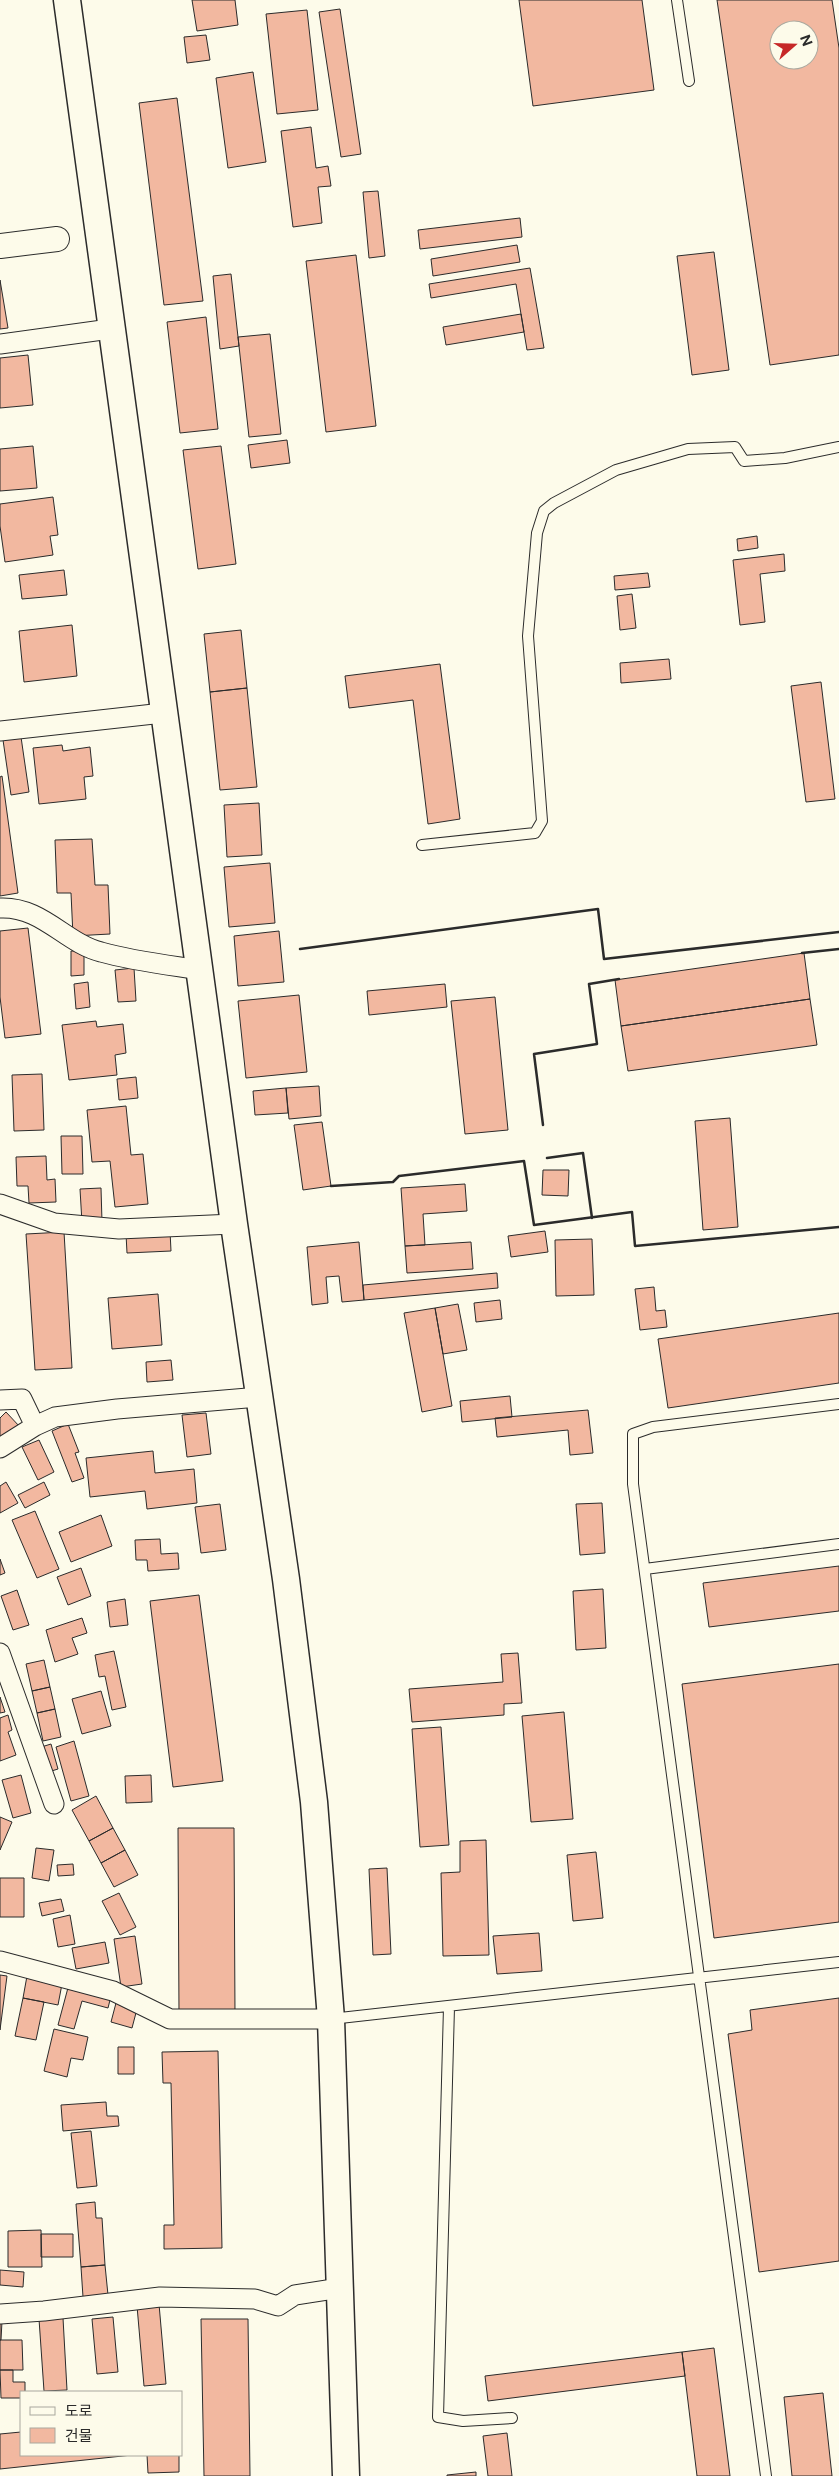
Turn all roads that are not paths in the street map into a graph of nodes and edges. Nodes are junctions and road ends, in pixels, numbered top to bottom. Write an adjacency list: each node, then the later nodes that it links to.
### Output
1 (67, 0): 6 (main road)
2 (677, 0): 3 (lane)
3 (688, 81)
4 (58, 239): 5 (street)
5 (0, 246)
6 (110, 329): 7 (street); 9 (main road)
7 (0, 344)
8 (839, 447): 11 (lane)
9 (163, 713): 10 (street); 13 (main road)
10 (0, 731)
11 (422, 846)
12 (0, 908): 13 (street)
13 (200, 970): 15 (main road)
14 (0, 1204): 15 (street)
15 (234, 1224): 16 (main road)
16 (258, 1397): 19 (street); 29 (main road)
17 (0, 1400): 19 (street)
18 (839, 1404): 22 (lane)
19 (35, 1426): 20 (street)
20 (0, 1448)
21 (839, 1544): 22 (lane)
22 (645, 1569): 27 (lane)
23 (0, 1654): 24 (street)
24 (54, 1804)
25 (0, 1961): 29 (street)
26 (839, 1962): 27 (lane)
27 (700, 1979): 28 (lane); 34 (lane)
28 (448, 2007): 29 (lane); 32 (lane)
29 (331, 2020): 30 (main road)
30 (340, 2288): 31 (street); 33 (main road)
31 (0, 2314)
32 (512, 2418)
33 (346, 2476)
34 (766, 2476)

